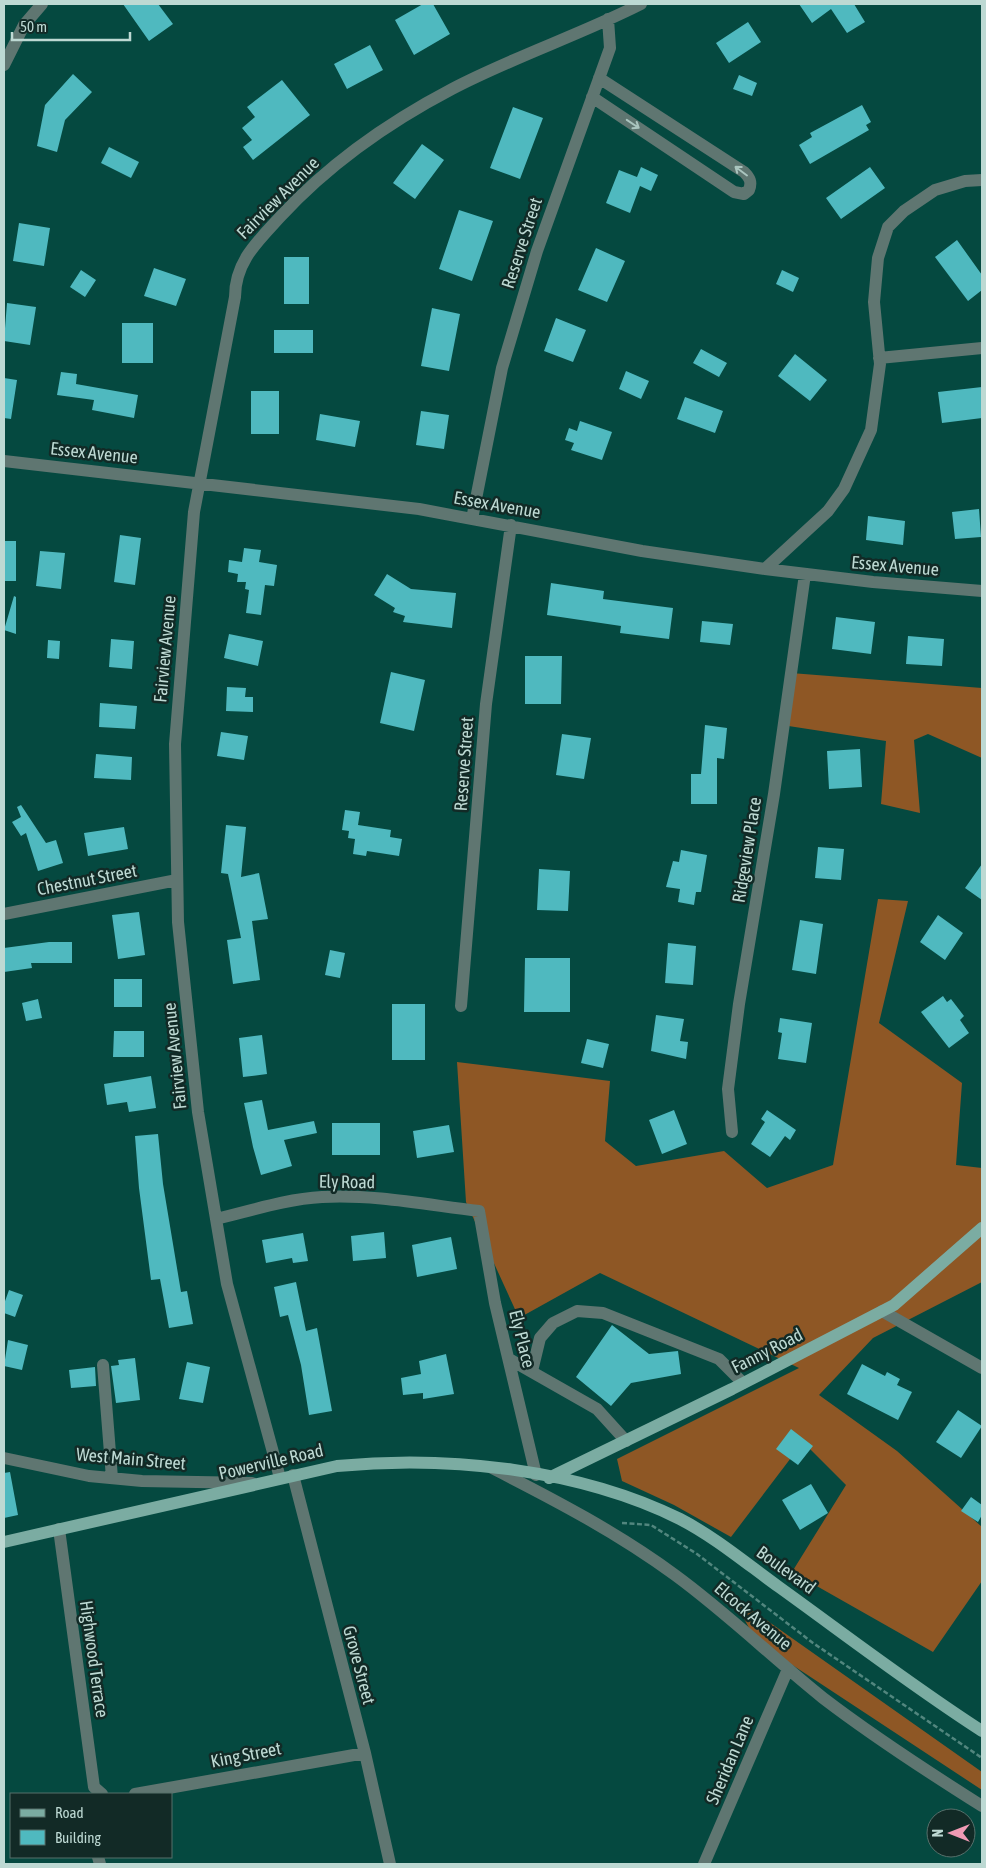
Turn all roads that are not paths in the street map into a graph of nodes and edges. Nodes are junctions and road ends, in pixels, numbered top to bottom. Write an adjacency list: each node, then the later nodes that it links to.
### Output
1 (42, 4): 4 (street)
2 (641, 4): 3 (street)
3 (608, 19): 5 (street, Reserve Street); 11 (street, Fairview Avenue)
4 (4, 65)
5 (599, 78): 6 (street, Reserve Street); 6 (street, one-way to 5)
6 (592, 97): 12 (street, Reserve Street)
7 (982, 180): 9 (street)
8 (982, 348): 9 (street)
9 (879, 358): 14 (street)
10 (4, 461): 11 (street, Essex Avenue)
11 (200, 482): 12 (street, Essex Avenue); 17 (street, Fairview Avenue)
12 (472, 519): 13 (street, Essex Avenue)
13 (512, 525): 14 (street, Essex Avenue); 19 (street, Reserve Street)
14 (765, 569): 15 (street, Essex Avenue)
15 (805, 574): 16 (street, Essex Avenue); 20 (street, Ridgeview Place)
16 (982, 591)
17 (177, 880): 18 (street, Chestnut Street); 22 (street, Fairview Avenue)
18 (4, 914)
19 (461, 1006)
20 (732, 1132)
21 (479, 1211): 22 (street, Ely Road); 25 (street, Ely Place)
22 (216, 1219): 36 (street, Fairview Avenue)
23 (982, 1228): 24 (main road, Fanny Road)
24 (882, 1311): 27 (street); 29 (main road, Fanny Road)
25 (509, 1359): 28 (street); 34 (street, Ely Place)
26 (103, 1365): 35 (street)
27 (982, 1368)
28 (532, 1371): 29 (street); 30 (street)
29 (743, 1383): 30 (main road, Fanny Road)
30 (626, 1440): 37 (main road, Fanny Road)
31 (4, 1458): 35 (street, West Main Street)
32 (492, 1468): 33 (main road, Powerville Road); 34 (main road, Powerville Road); 41 (street, Elcock Avenue)
33 (293, 1475): 36 (main road, Powerville Road); 43 (street, Grove Street)
34 (536, 1475): 37 (main road, Powerville Road)
35 (112, 1478): 38 (street, West Main Street)
36 (280, 1478): 38 (main road, Powerville Road)
37 (549, 1478): 42 (main road, Boulevard)
38 (258, 1483): 39 (main road, Powerville Road)
39 (59, 1529): 40 (main road, Powerville Road); 44 (street, Highwood Terrace)
40 (4, 1542)
41 (788, 1669): 46 (street, Elcock Avenue); 48 (street, Sheridan Lane)
42 (982, 1731)
43 (365, 1753): 45 (street, King Street); 47 (street, Grove Street)
44 (100, 1793)
45 (141, 1793)
46 (982, 1806)
47 (390, 1864)
48 (704, 1864)

